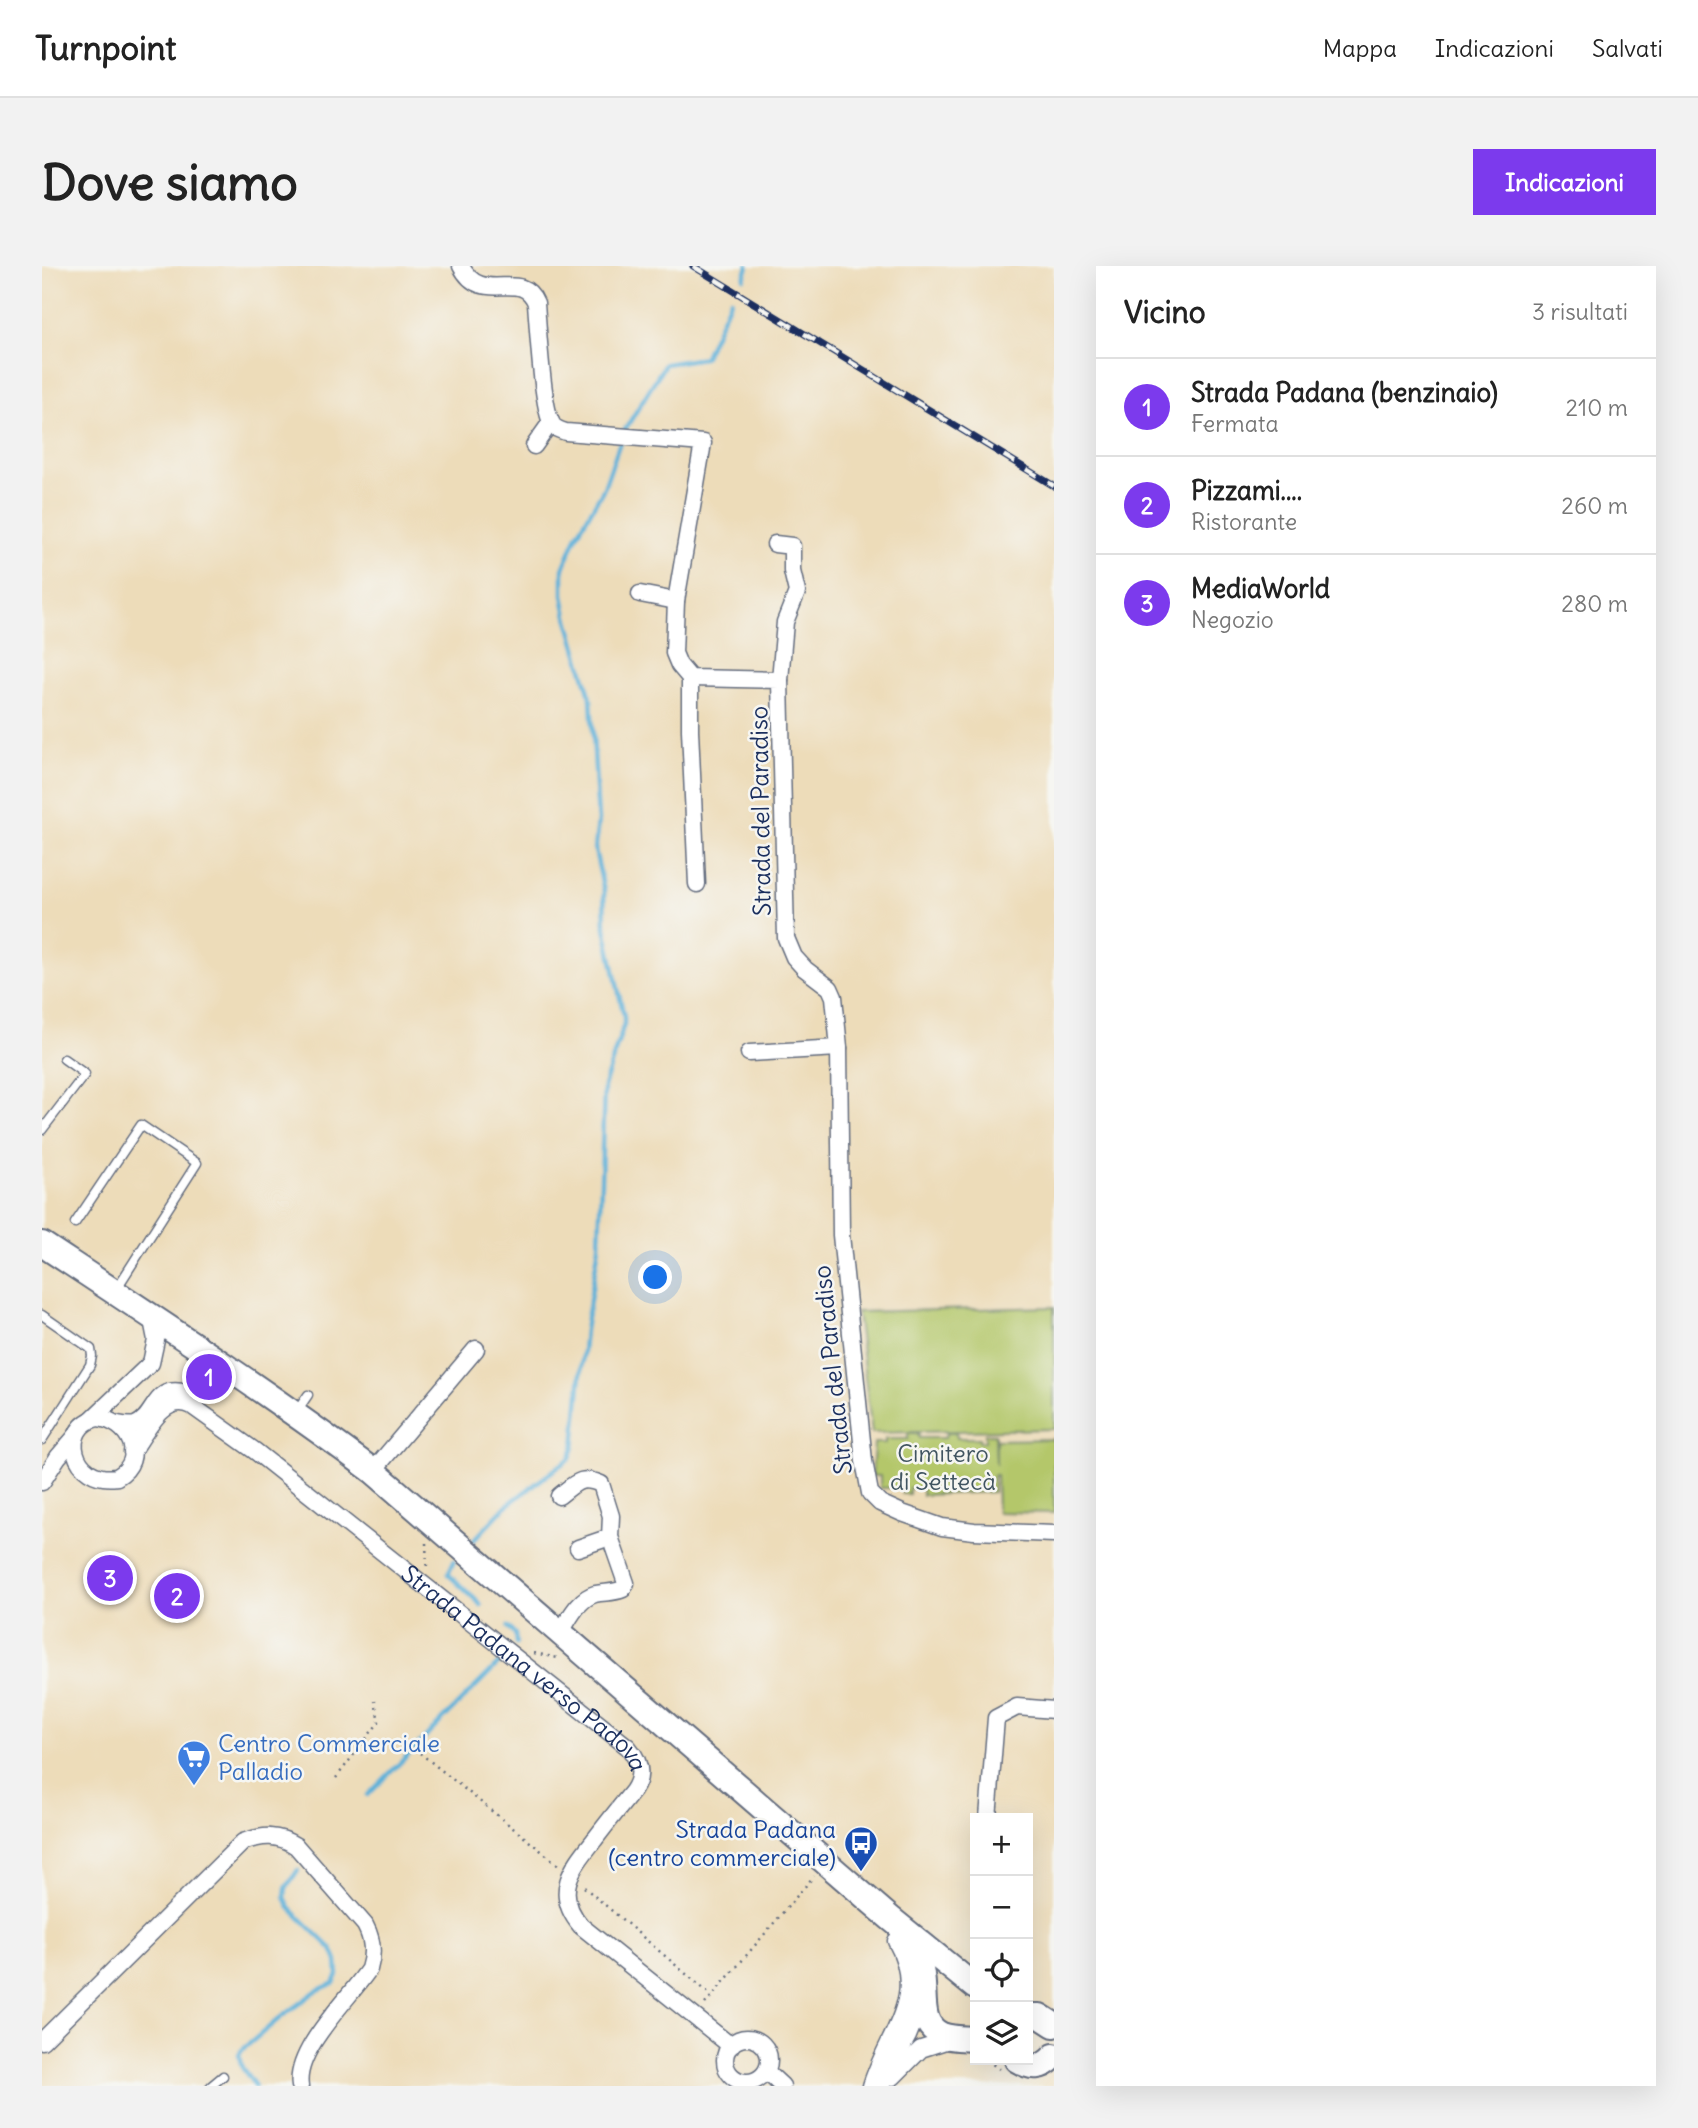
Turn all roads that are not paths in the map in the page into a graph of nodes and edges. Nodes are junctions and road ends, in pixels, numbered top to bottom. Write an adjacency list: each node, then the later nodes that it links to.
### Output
1 (461, 266): 2 (street)
2 (551, 422): 3 (street); 6 (street)
3 (534, 446)
4 (775, 544): 8 (street, Strada del Paradiso)
5 (640, 594): 6 (street)
6 (676, 601): 7 (street)
7 (690, 678): 8 (street, Strada del Paradiso); 9 (street)
8 (780, 680): 10 (street, Strada del Paradiso)
9 (697, 884)
10 (839, 1048): 11 (street); 30 (street, Strada del Paradiso)
11 (749, 1053)
12 (64, 1059): 13 (lane)
13 (42, 1130)
14 (75, 1223): 16 (lane)
15 (46, 1250): 16 (main road)
16 (115, 1291): 18 (main road)
17 (42, 1315): 23 (lane)
18 (151, 1315): 20 (street); 27 (main road)
19 (476, 1349): 27 (street)
20 (90, 1420): 21 (street, Strada Padana verso Padova); 22 (street)
21 (118, 1424): 24 (street, Strada Padana verso Padova); 25 (street)
22 (77, 1434): 26 (street); 28 (street)
23 (42, 1440)
24 (241, 1440): 25 (street, Strada Padana verso Padova); 42 (street, Strada Padana verso Padova)
25 (132, 1452): 26 (street, Strada Padana verso Padova)
26 (84, 1469): 28 (street)
27 (373, 1471): 33 (main road)
28 (42, 1483)
29 (559, 1496): 31 (street)
30 (1054, 1534)
31 (610, 1537): 32 (street); 33 (street)
32 (578, 1548)
33 (561, 1631): 36 (main road)
34 (1054, 1710): 35 (street)
35 (988, 1813)
36 (854, 1886): 37 (main road); 39 (street)
37 (890, 1918): 38 (main road); 39 (main road)
38 (969, 1982): 39 (main road)
39 (916, 1996): 40 (main road); 53 (street); 54 (street)
40 (966, 2038): 54 (street)
41 (42, 2041): 51 (street)
42 (731, 2046): 46 (street); 49 (street)
43 (1054, 2056): 45 (main road)
44 (1030, 2065): 47 (main road)
45 (1033, 2065)
46 (767, 2072): 49 (street); 52 (street)
47 (1054, 2072)
48 (223, 2077): 50 (lane)
49 (727, 2080)
50 (211, 2086)
51 (300, 2086)
52 (782, 2086)
53 (871, 2086)
54 (882, 2086)

